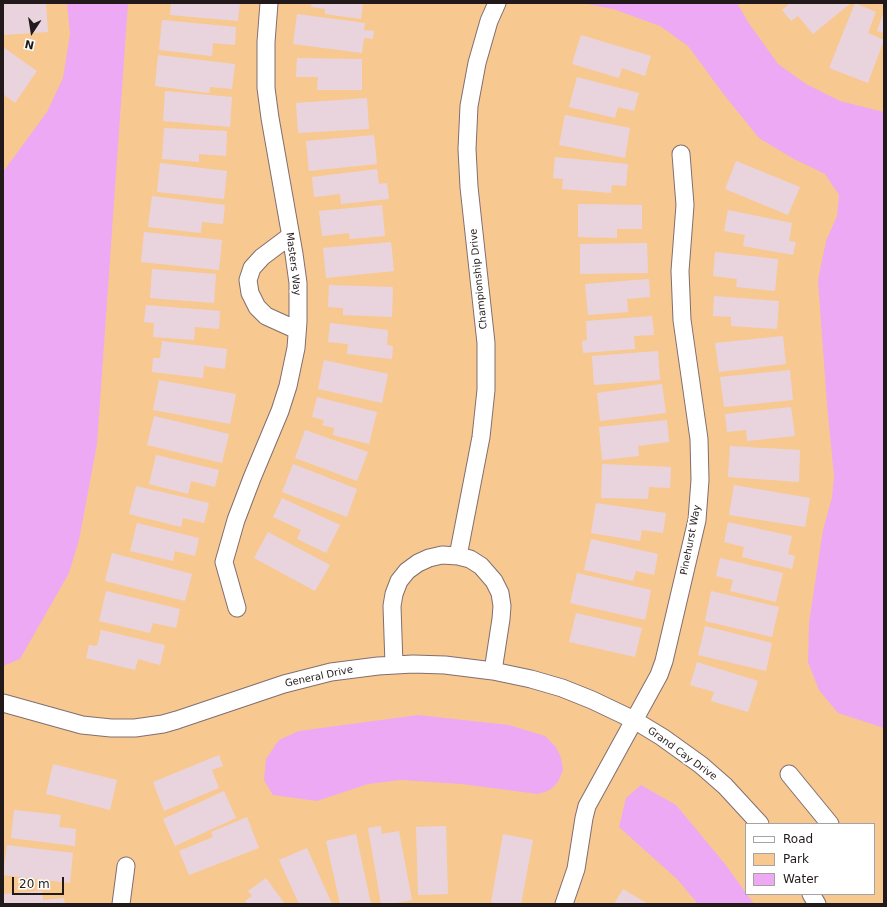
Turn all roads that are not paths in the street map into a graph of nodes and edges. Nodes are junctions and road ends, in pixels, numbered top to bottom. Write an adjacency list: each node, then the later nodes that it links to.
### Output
1 (269, 3): 4 (street, Masters Way)
2 (497, 3): 6 (street, Championship Drive)
3 (681, 154): 11 (street, Pinehurst Way)
4 (290, 236): 5 (street, Masters Way); 5 (street)
5 (297, 330): 7 (street, Masters Way)
6 (458, 556): 8 (street); 9 (street)
7 (237, 608)
8 (394, 665): 9 (street, General Drive); 10 (street, General Drive)
9 (492, 671): 11 (street, General Drive)
10 (3, 703)
11 (634, 720): 13 (street, Grand Cay Drive); 18 (street, Pinehurst Way)
12 (789, 774): 14 (street)
13 (759, 823)
14 (829, 823)
15 (126, 866): 17 (street)
16 (812, 895): 19 (street)
17 (121, 904)
18 (564, 904)
19 (817, 904)

